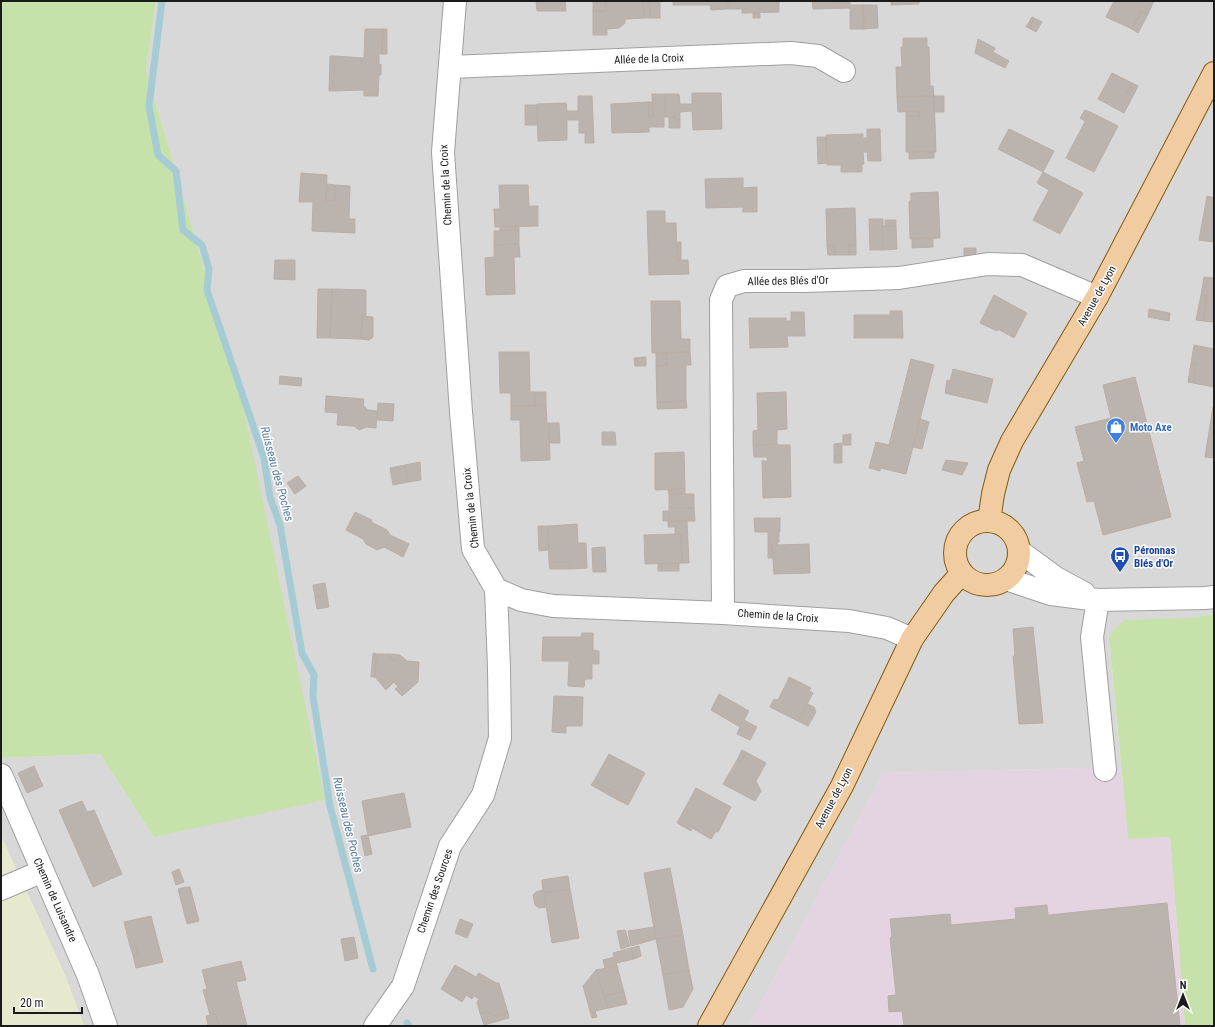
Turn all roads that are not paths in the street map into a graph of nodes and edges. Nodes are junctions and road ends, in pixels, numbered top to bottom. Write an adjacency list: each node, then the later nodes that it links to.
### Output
1 (455, 1): 2 (street, Chemin de la Croix)
2 (450, 67): 3 (street, Allée de la Croix); 10 (street, Chemin de la Croix)
3 (844, 71)
4 (1214, 72): 5 (main road, Avenue de Lyon)
5 (1097, 297): 6 (main road, Avenue de Lyon); 13 (street, Allée des Blés d'Or)
6 (989, 521): 7 (main road); 8 (main road)
7 (1019, 551): 9 (main road); 12 (street)
8 (962, 573): 9 (main road); 14 (main road, Avenue de Lyon)
9 (1006, 579): 12 (street)
10 (496, 589): 13 (street, Chemin de la Croix); 20 (street, Chemin des Sources)
11 (1214, 597): 12 (street)
12 (1098, 600): 15 (street)
13 (724, 613): 14 (street, Chemin de la Croix)
14 (912, 639): 21 (main road, Avenue de Lyon)
15 (1105, 770)
16 (1, 776): 17 (street, Chemin de Luisandre)
17 (42, 871): 18 (street); 19 (street, Chemin de Luisandre)
18 (1, 889)
19 (106, 1026)
20 (375, 1026)
21 (709, 1026)

